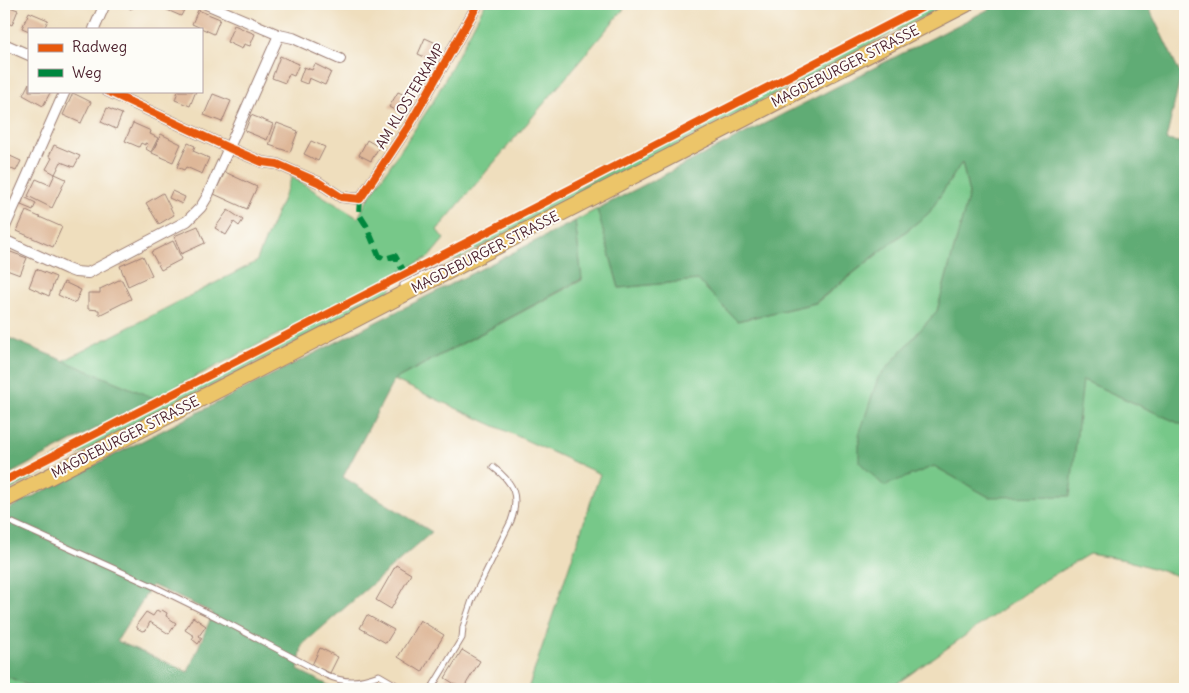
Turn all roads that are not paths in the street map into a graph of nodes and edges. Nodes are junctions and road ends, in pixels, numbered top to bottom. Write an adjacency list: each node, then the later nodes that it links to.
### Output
1 (105, 4): 5 (street)
2 (206, 4): 6 (street)
3 (478, 4): 12 (street, AM KLOSTERKAMP)
4 (966, 4): 16 (main road, MAGDEBURGER STRASSE)
5 (94, 28)
6 (279, 35): 9 (street); 12 (street)
7 (4, 44): 8 (street)
8 (28, 55)
9 (340, 59)
10 (65, 92): 13 (street)
11 (109, 92): 12 (street)
12 (229, 148): 14 (street)
13 (4, 229)
14 (4, 240)
15 (493, 467): 19 (lane)
16 (4, 500)
17 (4, 519): 18 (lane)
18 (403, 689)
19 (431, 689)

